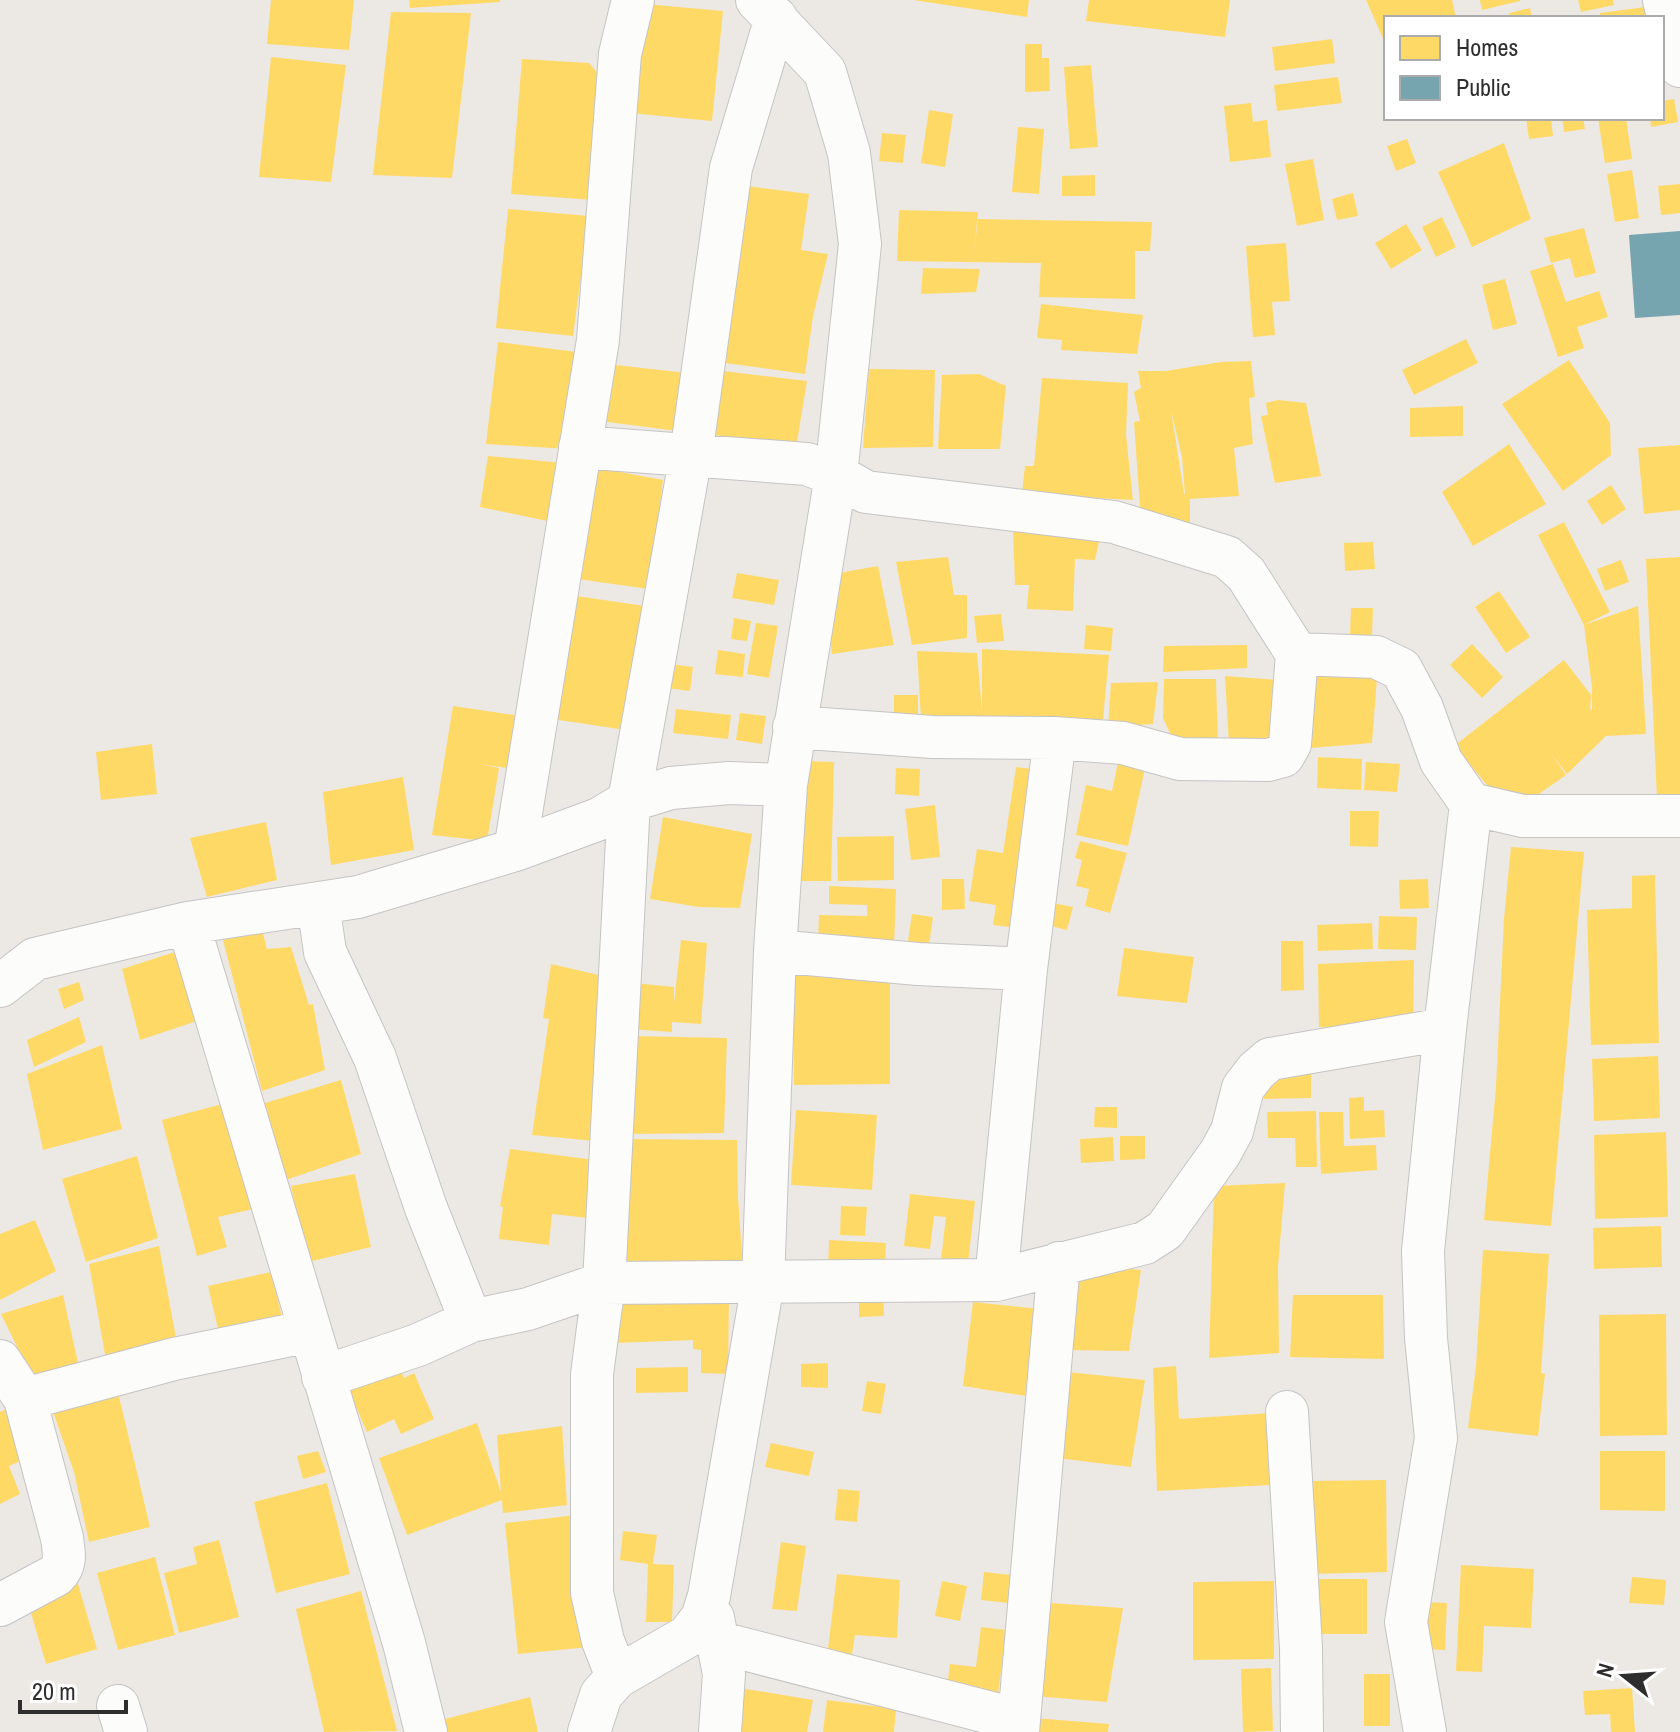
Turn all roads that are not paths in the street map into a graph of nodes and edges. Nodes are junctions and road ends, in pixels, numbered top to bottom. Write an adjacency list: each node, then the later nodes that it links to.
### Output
1 (633, 0): 5 (street)
2 (1664, 0): 4 (street)
3 (767, 9): 6 (street); 7 (street)
4 (1680, 66)
5 (580, 447): 6 (street); 15 (street)
6 (691, 455): 7 (street); 12 (street)
7 (836, 475): 8 (street); 9 (street)
8 (1297, 654): 10 (street); 13 (street)
9 (794, 727): 10 (street); 11 (street)
10 (1055, 738): 19 (street)
11 (786, 785): 12 (street); 18 (street)
12 (629, 801): 15 (street); 24 (street)
13 (1471, 804): 14 (street); 21 (street)
14 (1680, 816)
15 (515, 850): 16 (street)
16 (318, 903): 17 (street); 26 (street)
17 (188, 923): 20 (street); 27 (street)
18 (775, 951): 19 (street); 25 (street)
19 (1026, 969): 23 (street)
20 (0, 986)
21 (1445, 1029): 22 (street); 40 (street)
22 (1059, 1263): 23 (street); 35 (street)
23 (996, 1280): 25 (street)
24 (604, 1283): 25 (street); 26 (street); 34 (street)
25 (763, 1283): 31 (street)
26 (471, 1321): 28 (street)
27 (310, 1331): 28 (street); 29 (street)
28 (323, 1377): 36 (street)
29 (10, 1385): 32 (street)
30 (1287, 1412): 39 (street)
31 (709, 1596): 33 (street); 34 (street)
32 (0, 1605)
33 (717, 1642): 35 (street); 38 (street)
34 (617, 1677): 37 (street)
35 (1018, 1726)
36 (426, 1732)
37 (589, 1732)
38 (720, 1732)
39 (1302, 1732)
40 (1425, 1732)

